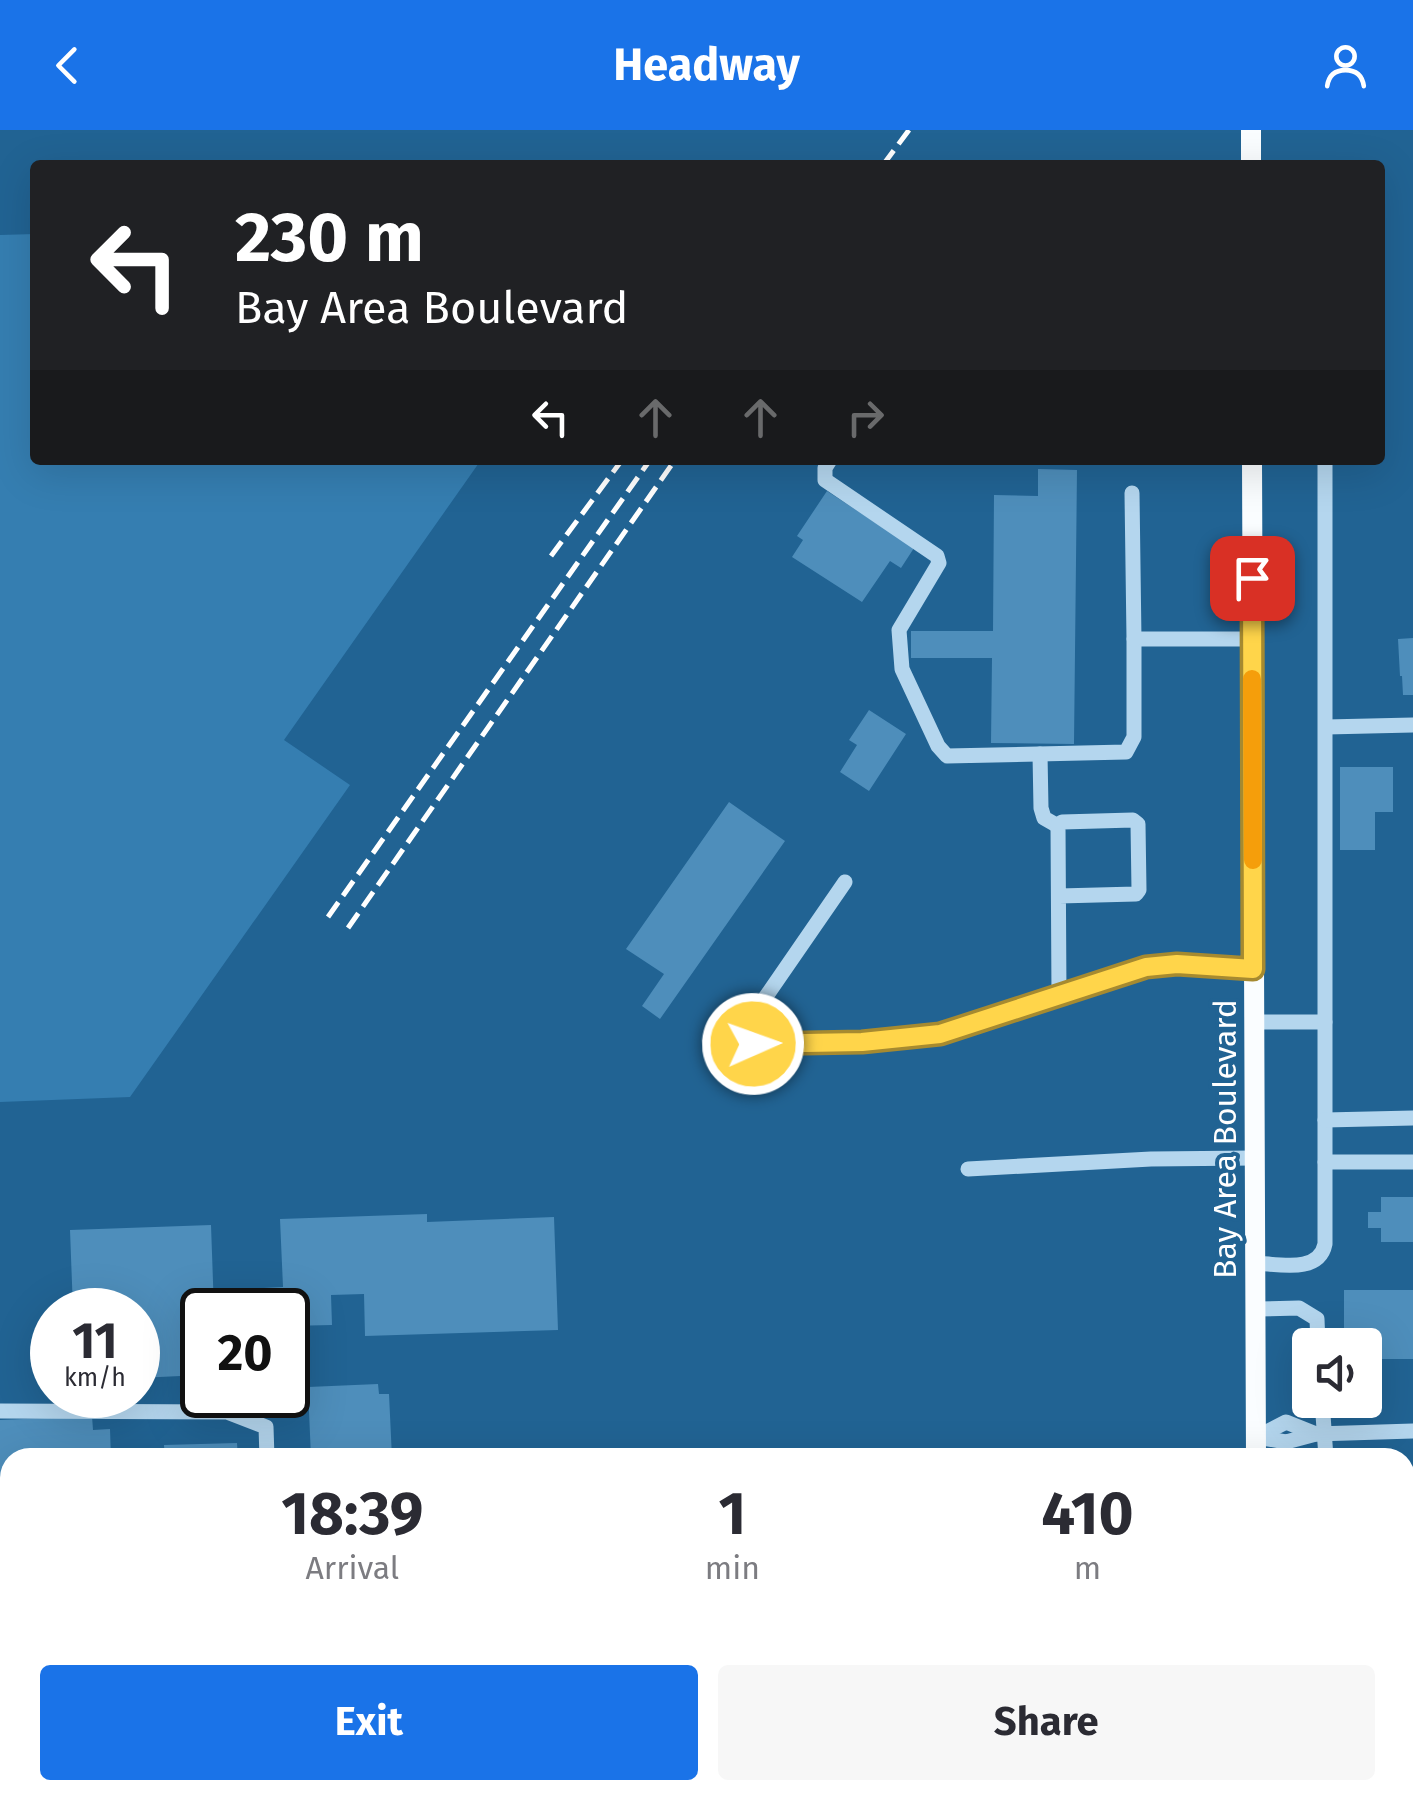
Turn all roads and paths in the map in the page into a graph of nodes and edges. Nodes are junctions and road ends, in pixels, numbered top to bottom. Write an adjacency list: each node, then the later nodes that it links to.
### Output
1 (1251, 130): 2 (main road)
2 (1251, 160)
3 (827, 465): 11 (lane)
4 (1252, 465): 8 (main road, Bay Area Boulevard)
5 (1325, 465): 10 (lane)
6 (1132, 493): 7 (lane)
7 (1134, 639): 8 (lane); 11 (lane)
8 (1252, 639): 15 (main road, Bay Area Boulevard)
9 (1413, 725): 10 (lane)
10 (1326, 726): 18 (lane)
11 (1040, 754): 12 (lane)
12 (1058, 826): 14 (lane); 14 (lane)
13 (845, 882): 16 (lane)
14 (1058, 896): 16 (lane)
15 (1253, 969): 16 (lane); 17 (main road, Bay Area Boulevard)
16 (1060, 996)
17 (1254, 1022): 18 (lane); 21 (main road, Bay Area Boulevard)
18 (1325, 1022): 20 (lane)
19 (1413, 1118): 20 (lane)
20 (1325, 1120): 22 (lane)
21 (1254, 1158): 24 (lane); 25 (main road, Bay Area Boulevard)
22 (1325, 1162): 23 (lane); 25 (lane)
23 (1413, 1162)
24 (968, 1169)
25 (1256, 1264): 26 (main road, Bay Area Boulevard)
26 (1256, 1309): 27 (lane); 32 (main road, Bay Area Boulevard)
27 (1317, 1328)
28 (0, 1411): 33 (lane)
29 (1321, 1418): 31 (lane)
30 (1413, 1431): 31 (lane)
31 (1320, 1434): 32 (lane); 34 (lane)
32 (1257, 1447)
33 (267, 1448)
34 (1324, 1448)

